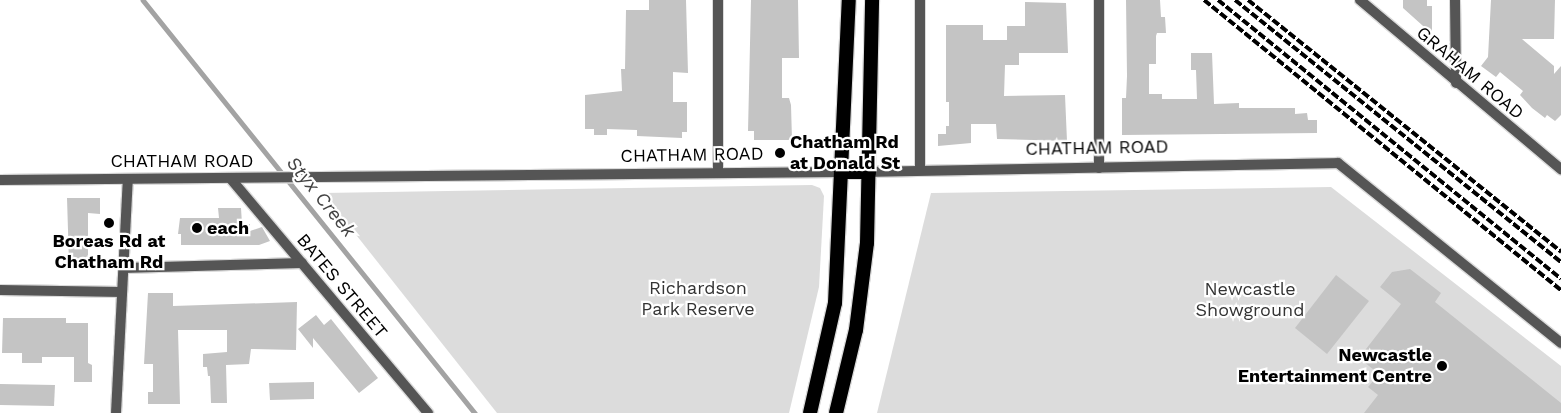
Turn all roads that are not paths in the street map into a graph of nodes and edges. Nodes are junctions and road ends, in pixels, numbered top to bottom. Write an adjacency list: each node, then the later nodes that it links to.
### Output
1 (718, 0): 16 (street)
2 (849, 0): 14 (highway)
3 (872, 0): 15 (highway)
4 (920, 0): 12 (street)
5 (1099, 0): 11 (street)
6 (1360, 0): 8 (street, GRAHAM ROAD)
7 (1456, 0): 8 (street)
8 (1456, 83): 9 (street, GRAHAM ROAD)
9 (1550, 160): 10 (street); 13 (street, GRAHAM ROAD)
10 (1561, 160)
11 (1099, 168): 12 (street, CHATHAM ROAD); 24 (street, CHATHAM ROAD)
12 (920, 169): 15 (street, CHATHAM ROAD)
13 (1561, 169)
14 (843, 172): 15 (highway, CHATHAM ROAD); 16 (street, CHATHAM ROAD); 27 (highway)
15 (869, 172): 28 (highway)
16 (718, 173): 17 (street, CHATHAM ROAD)
17 (232, 179): 19 (street, CHATHAM ROAD); 20 (street, BATES STREET)
18 (0, 180): 19 (street, CHATHAM ROAD)
19 (128, 180): 21 (street)
20 (302, 264): 21 (street); 26 (street, BATES STREET)
21 (123, 268): 23 (street)
22 (0, 290): 23 (street)
23 (122, 292): 25 (street)
24 (1561, 343)
25 (116, 413)
26 (428, 413)
27 (810, 413)
28 (836, 413)

